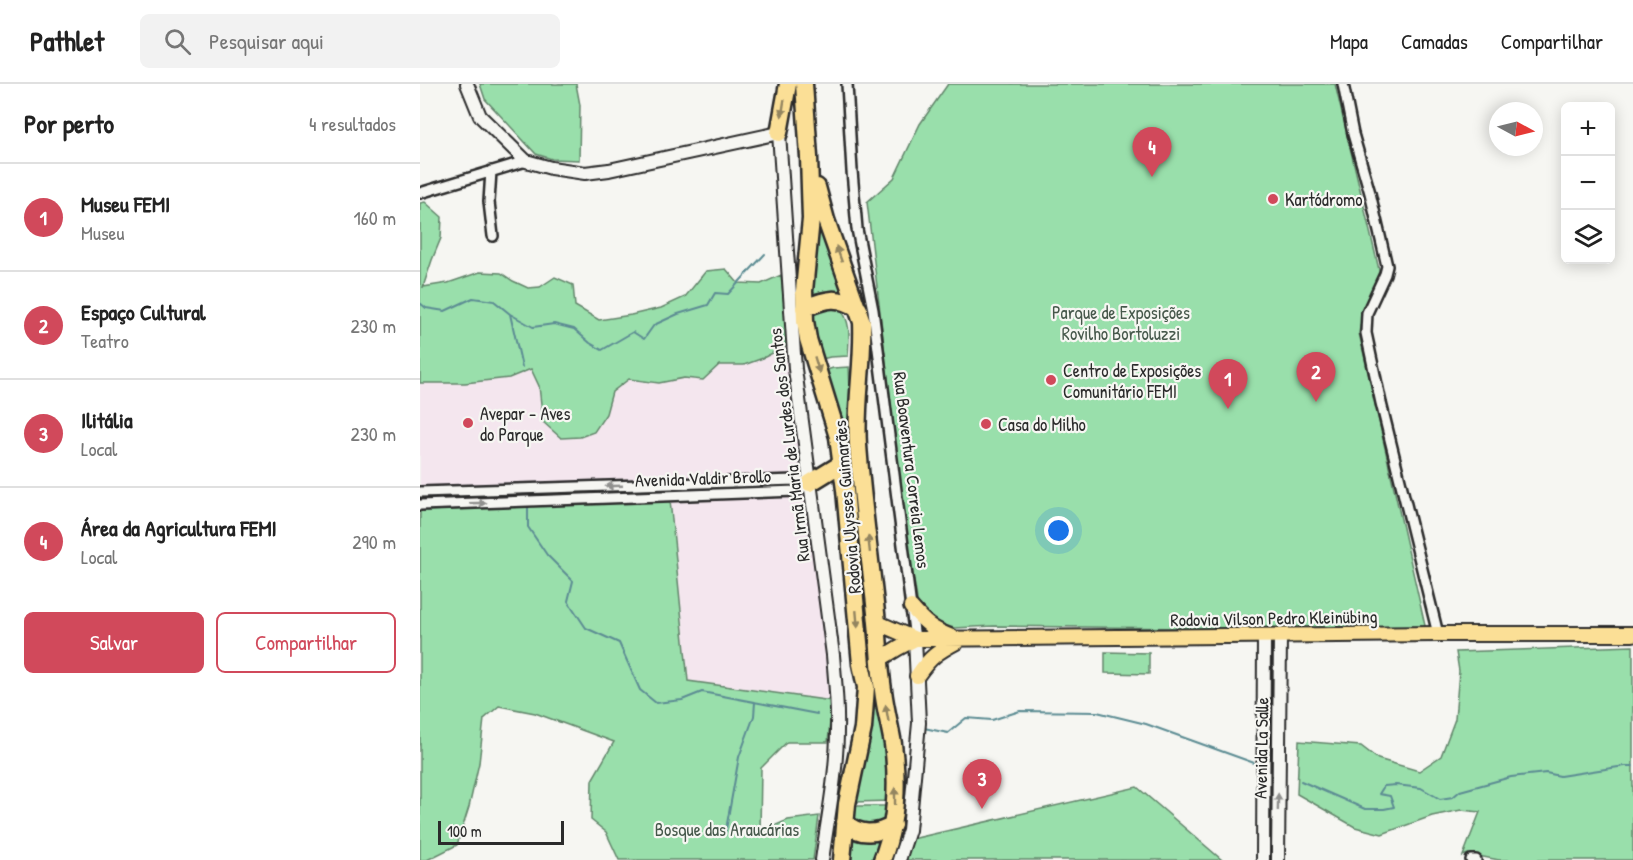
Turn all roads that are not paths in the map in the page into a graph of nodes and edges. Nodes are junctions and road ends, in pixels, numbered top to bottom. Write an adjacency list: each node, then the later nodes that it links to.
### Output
1 (467, 84): 8 (street)
2 (788, 84): 6 (highway, one-way to 6)
3 (804, 84): 7 (highway, Rodovia Ulysses Guimarães)
4 (847, 84): 19 (street, Rua Boaventura Correia Lemos)
5 (1343, 84): 21 (street)
6 (779, 133): 8 (street); 15 (street, Rua Irmã Maria de Lurdes dos Santos)
7 (809, 157): 12 (highway, Rodovia Ulysses Guimarães); 13 (highway, Rodovia Ulysses Guimarães, one-way to 7)
8 (526, 161): 9 (street)
9 (491, 171): 10 (street); 11 (street)
10 (420, 193)
11 (493, 236)
12 (804, 308): 13 (highway); 14 (highway, Rodovia Ulysses Guimarães, one-way to 14)
13 (859, 309): 20 (highway, Rodovia Ulysses Guimarães, one-way to 13)
14 (842, 464): 15 (highway); 16 (highway, Rodovia Ulysses Guimarães)
15 (810, 483): 16 (highway); 17 (street, Avenida Valdir Brollo, one-way to 17); 18 (street, Avenida Valdir Brollo, one-way to 15); 31 (street, Rua Irmã Maria de Lurdes dos Santos)
16 (845, 490): 29 (highway, Rodovia Ulysses Guimarães, one-way to 29)
17 (420, 492)
18 (420, 505)
19 (911, 607): 25 (street, Rua Boaventura Correia Lemos); 26 (main road)
20 (878, 623): 25 (main road, Rodovia Vilson Pedro Kleinübing); 27 (highway, Rodovia Ulysses Guimarães)
21 (1438, 634): 22 (main road, Rodovia Vilson Pedro Kleinübing); 24 (main road, Rodovia Vilson Pedro Kleinübing)
22 (1633, 634)
23 (1264, 637): 24 (main road, Rodovia Vilson Pedro Kleinübing); 26 (main road, Rodovia Vilson Pedro Kleinübing); 35 (street, Avenida La Salle)
24 (1281, 637): 36 (street, Avenida La Salle, one-way to 24)
25 (915, 639): 26 (main road, Rodovia Vilson Pedro Kleinübing); 27 (main road); 28 (street, Rua Boaventura Correia Lemos)
26 (959, 640): 28 (main road)
27 (880, 659): 30 (highway, Rodovia Ulysses Guimarães, one-way to 27)
28 (917, 676): 34 (street, Rua Boaventura Correia Lemos)
29 (845, 822): 30 (highway); 32 (highway, Rodovia Ulysses Guimarães)
30 (893, 825): 33 (highway, Rodovia Ulysses Guimarães)
31 (822, 860)
32 (842, 860)
33 (882, 860)
34 (899, 860)
35 (1263, 860)
36 (1278, 860)

